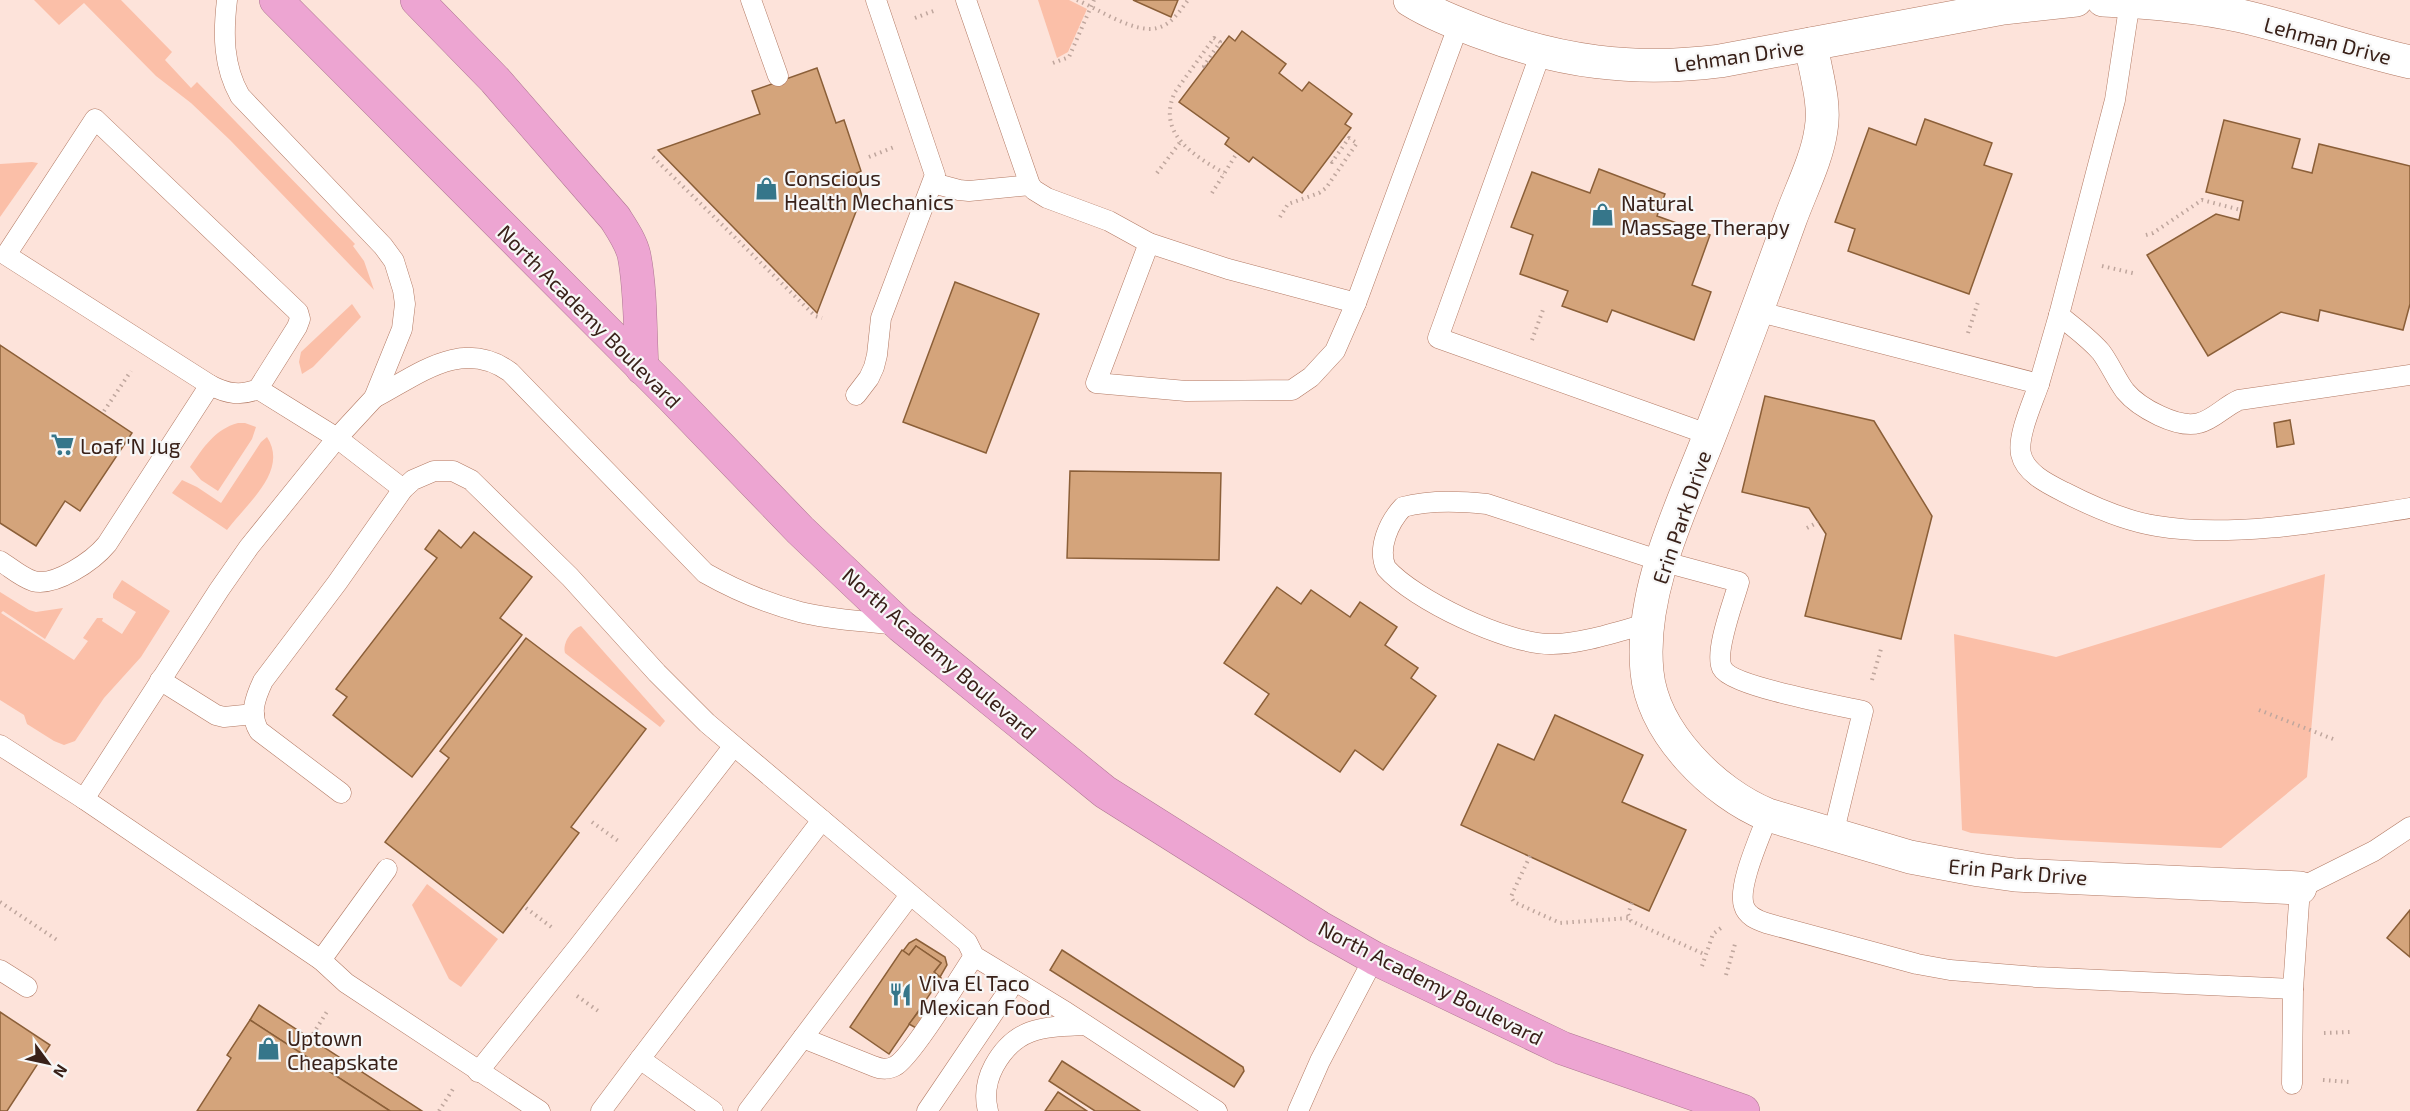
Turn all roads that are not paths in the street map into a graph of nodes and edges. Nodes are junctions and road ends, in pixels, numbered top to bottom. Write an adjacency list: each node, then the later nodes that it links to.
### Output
1 (227, 0): 28 (lane)
2 (276, 0): 22 (highway, North Academy Boulevard)
3 (417, 0): 22 (highway)
4 (751, 0): 14 (lane)
5 (876, 0): 15 (lane)
6 (966, 0): 16 (lane)
7 (1410, 0): 10 (street, Lehman Drive)
8 (2076, 0): 11 (street, Lehman Drive)
9 (2116, 1): 13 (street, Lehman Drive); 21 (lane)
10 (1460, 24): 12 (street, Lehman Drive); 19 (lane)
11 (1811, 44): 12 (street, Lehman Drive); 20 (street, Erin Park Drive)
12 (1541, 52): 29 (lane)
13 (2410, 62)
14 (778, 76)
15 (933, 183): 16 (lane); 27 (lane)
16 (1030, 184): 17 (lane)
17 (1149, 243): 19 (lane); 19 (lane)
18 (3, 259): 25 (lane); 26 (lane)
19 (1356, 303)
20 (1756, 311): 24 (lane); 29 (street, Erin Park Drive)
21 (2059, 315): 23 (lane); 24 (lane)
22 (642, 368): 36 (highway, North Academy Boulevard)
23 (2410, 375)
24 (2039, 384): 32 (lane)
25 (210, 385): 26 (lane); 33 (lane)
26 (258, 389): 30 (lane)
27 (856, 395)
28 (374, 398): 30 (lane); 36 (lane)
29 (1710, 435): 34 (street, Erin Park Drive)
30 (337, 438): 31 (lane); 37 (lane)
31 (403, 489): 38 (lane); 40 (lane)
32 (2410, 508)
33 (0, 561)
34 (1661, 561): 35 (street, Erin Park Drive); 35 (lane); 46 (lane)
35 (1649, 623): 43 (street, Erin Park Drive)
36 (901, 626): 51 (highway, North Academy Boulevard)
37 (160, 680): 38 (lane); 42 (lane)
38 (254, 714): 41 (lane)
39 (0, 745): 42 (lane)
40 (733, 747): 44 (lane); 60 (lane)
41 (341, 793)
42 (84, 799): 52 (lane)
43 (1768, 815): 46 (street, Erin Park Drive); 56 (lane)
44 (822, 820): 49 (lane); 59 (lane)
45 (2410, 827): 48 (lane)
46 (1833, 835): 48 (street, Erin Park Drive)
47 (387, 869): 52 (lane)
48 (2300, 888): 56 (lane)
49 (910, 895): 50 (lane); 58 (lane)
50 (974, 956): 54 (lane); 58 (lane)
51 (1374, 958): 69 (lane); 70 (highway, North Academy Boulevard)
52 (321, 960): 60 (lane)
53 (0, 970): 55 (lane)
54 (1015, 981): 57 (lane); 66 (lane)
55 (27, 987)
56 (2293, 989): 61 (lane)
57 (1085, 1025): 67 (lane); 68 (lane)
58 (803, 1038): 65 (lane)
59 (639, 1059): 63 (lane); 64 (lane)
60 (478, 1072): 62 (lane)
61 (2292, 1084)
62 (540, 1111)
63 (601, 1111)
64 (713, 1111)
65 (748, 1111)
66 (927, 1111)
67 (988, 1111)
68 (1217, 1111)
69 (1298, 1111)
70 (1743, 1111)

